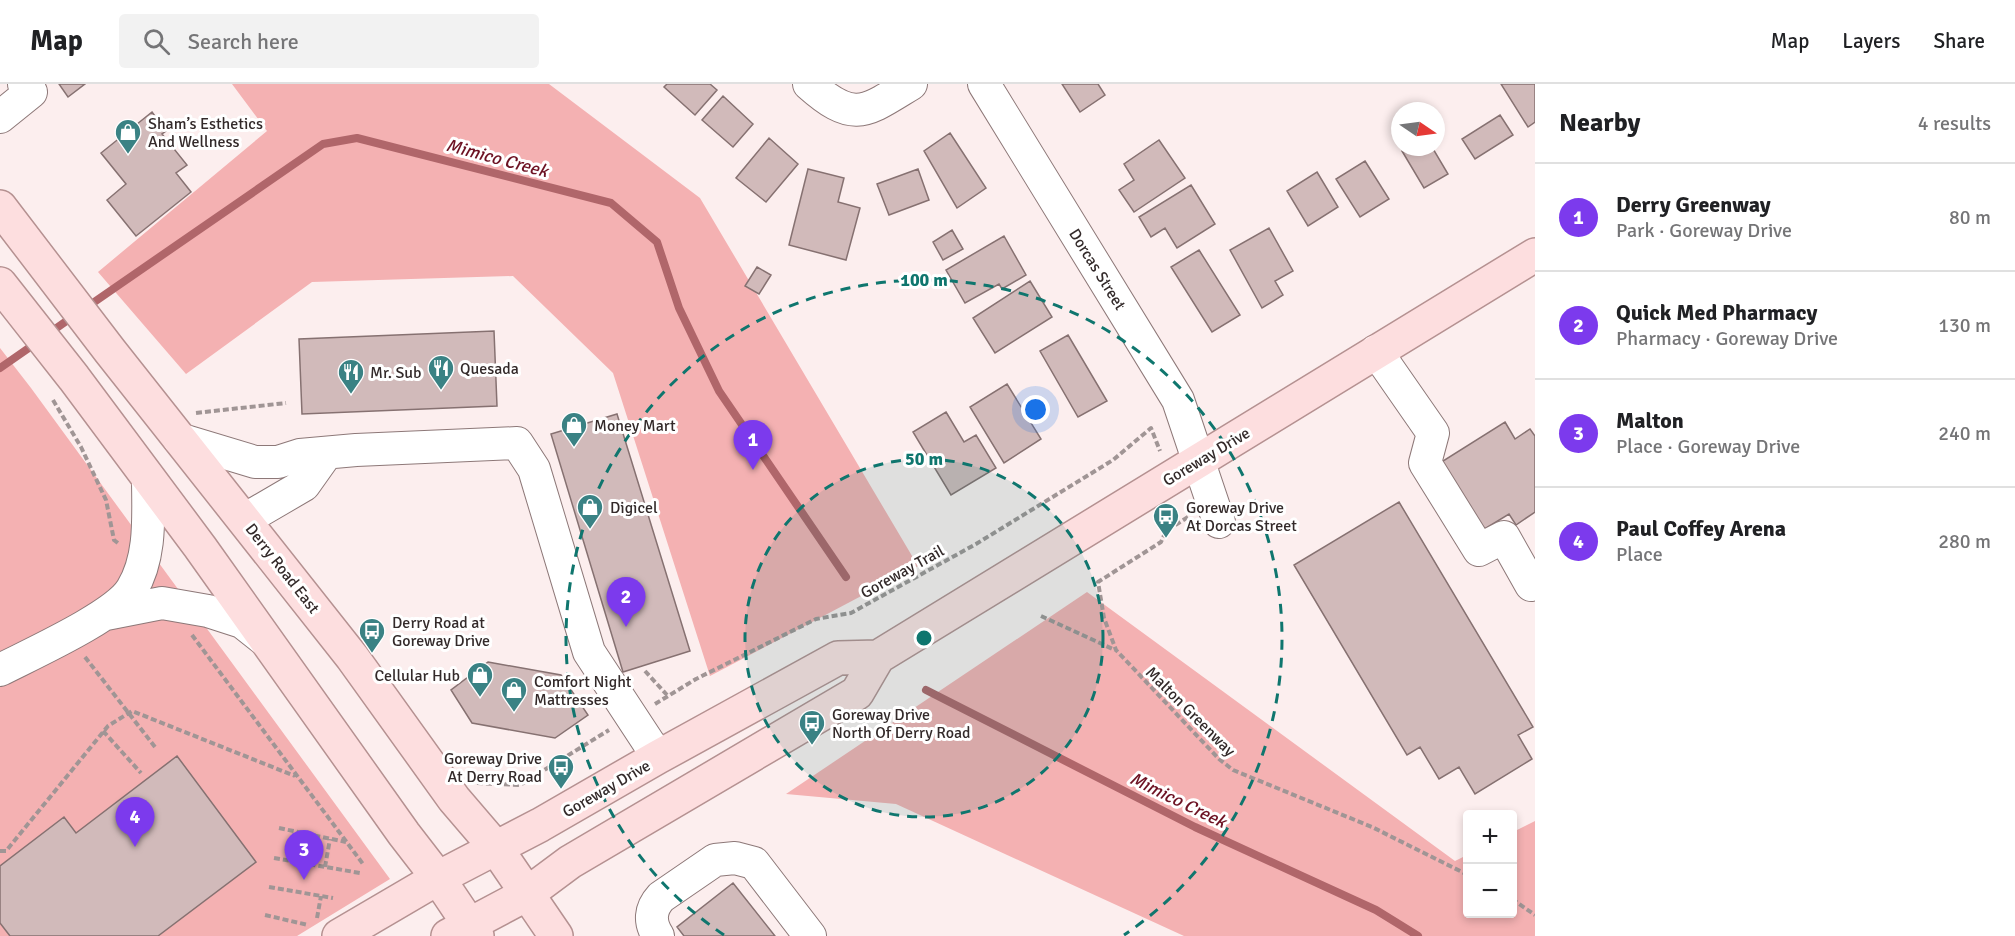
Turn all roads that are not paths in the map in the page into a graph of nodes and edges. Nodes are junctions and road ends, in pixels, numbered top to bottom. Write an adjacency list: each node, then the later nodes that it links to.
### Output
1 (24, 84): 5 (street)
2 (809, 84): 3 (street)
3 (911, 84)
4 (984, 84): 12 (street, Dorcas Street)
5 (0, 117)
6 (0, 207): 10 (main road, Derry Road East)
7 (1535, 255): 9 (main road, Goreway Drive)
8 (0, 284): 13 (main road)
9 (1376, 351): 12 (main road, Goreway Drive); 17 (street)
10 (187, 426): 11 (street); 14 (main road, Derry Road East)
11 (326, 454): 14 (street); 22 (street)
12 (1197, 461): 15 (street, Dorcas Street); 20 (main road, Goreway Drive)
13 (148, 477): 16 (main road); 18 (street)
14 (244, 520): 16 (main road); 23 (main road, Derry Road East)
15 (1219, 522)
16 (200, 547): 19 (main road)
17 (1531, 585)
18 (106, 614): 19 (street); 21 (street)
19 (266, 641): 24 (main road)
20 (878, 657): 22 (main road, Goreway Drive); 25 (main road, Goreway Drive)
21 (0, 670)
22 (658, 757): 23 (main road, Goreway Drive)
23 (496, 848): 24 (main road, Goreway Drive); 25 (main road, Derry Road East)
24 (438, 878): 26 (main road, Goreway Drive); 27 (main road)
25 (527, 894): 27 (main road, Goreway Drive); 28 (main road, Derry Road East)
26 (328, 928)
27 (465, 933)
28 (556, 936)
29 (658, 936): 30 (street)
30 (810, 936)

